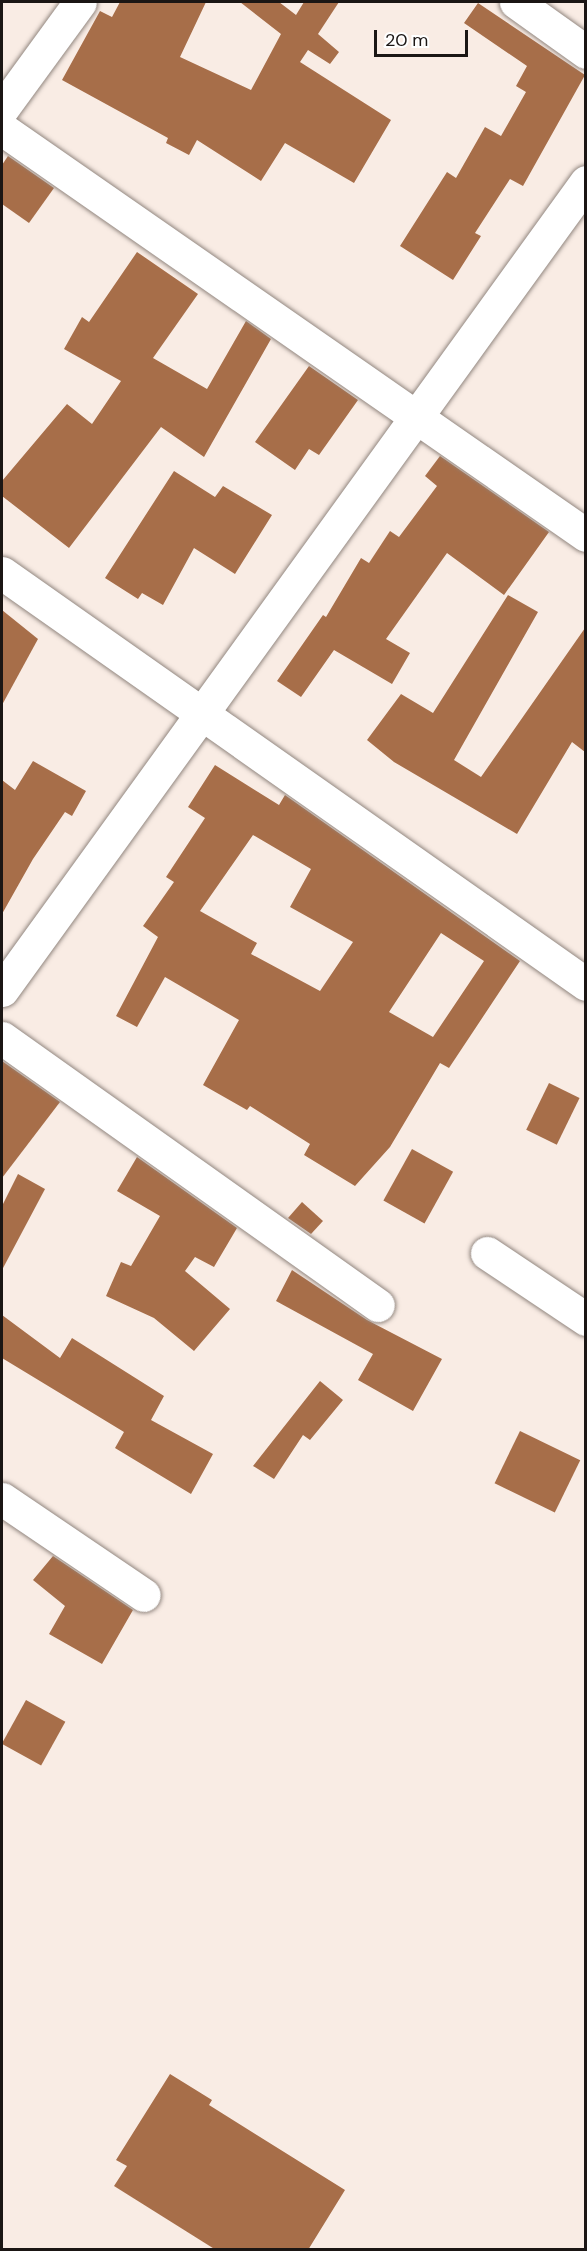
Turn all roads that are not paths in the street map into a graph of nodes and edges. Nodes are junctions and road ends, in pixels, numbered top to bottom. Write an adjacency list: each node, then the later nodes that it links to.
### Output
1 (80, 2): 4 (street)
2 (516, 2): 3 (street)
3 (585, 52)
4 (2, 109)
5 (2, 129): 7 (street)
6 (585, 182): 7 (street)
7 (418, 416): 8 (street); 10 (street)
8 (585, 535)
9 (2, 573): 10 (street)
10 (201, 715): 11 (street); 12 (street)
11 (585, 984)
12 (2, 990)
13 (2, 1038): 15 (street)
14 (487, 1253): 16 (street)
15 (378, 1305)
16 (585, 1319)
17 (2, 1499): 18 (street)
18 (144, 1595)

